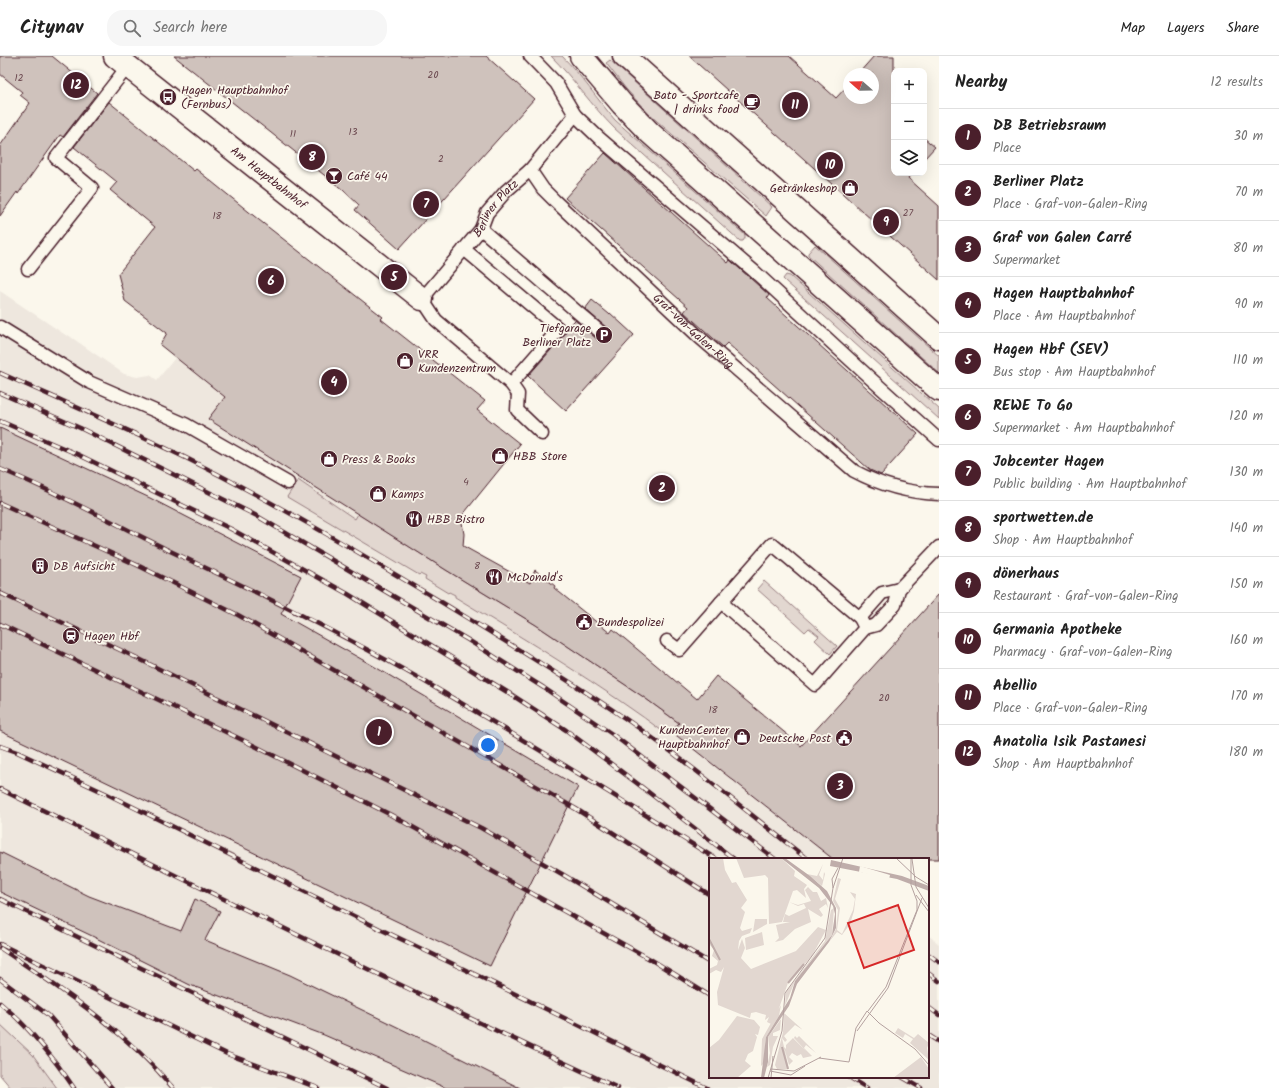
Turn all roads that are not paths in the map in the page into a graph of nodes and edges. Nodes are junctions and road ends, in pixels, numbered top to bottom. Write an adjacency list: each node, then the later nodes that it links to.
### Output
1 (530, 56): 5 (lane)
2 (581, 56): 15 (street)
3 (624, 56): 13 (street)
4 (122, 61): 9 (lane); 10 (street, Am Hauptbahnhof)
5 (575, 115): 6 (lane); 17 (lane)
6 (530, 170): 7 (lane, Berliner Platz); 19 (lane, Graf-von-Galen-Ring)
7 (481, 229): 8 (lane, Berliner Platz); 12 (lane)
8 (464, 249): 10 (lane, Berliner Platz); 14 (lane, Berliner Platz)
9 (28, 269)
10 (422, 299): 14 (lane)
11 (0, 327): 18 (lane)
12 (604, 335)
13 (939, 338)
14 (511, 384): 16 (lane)
15 (939, 390)
16 (542, 434)
17 (939, 440)
18 (288, 483)
19 (939, 494)
20 (939, 547): 21 (lane)
21 (899, 589): 23 (lane); 23 (lane)
22 (721, 602): 23 (lane); 23 (lane); 24 (lane)
23 (862, 623)
24 (667, 641)

